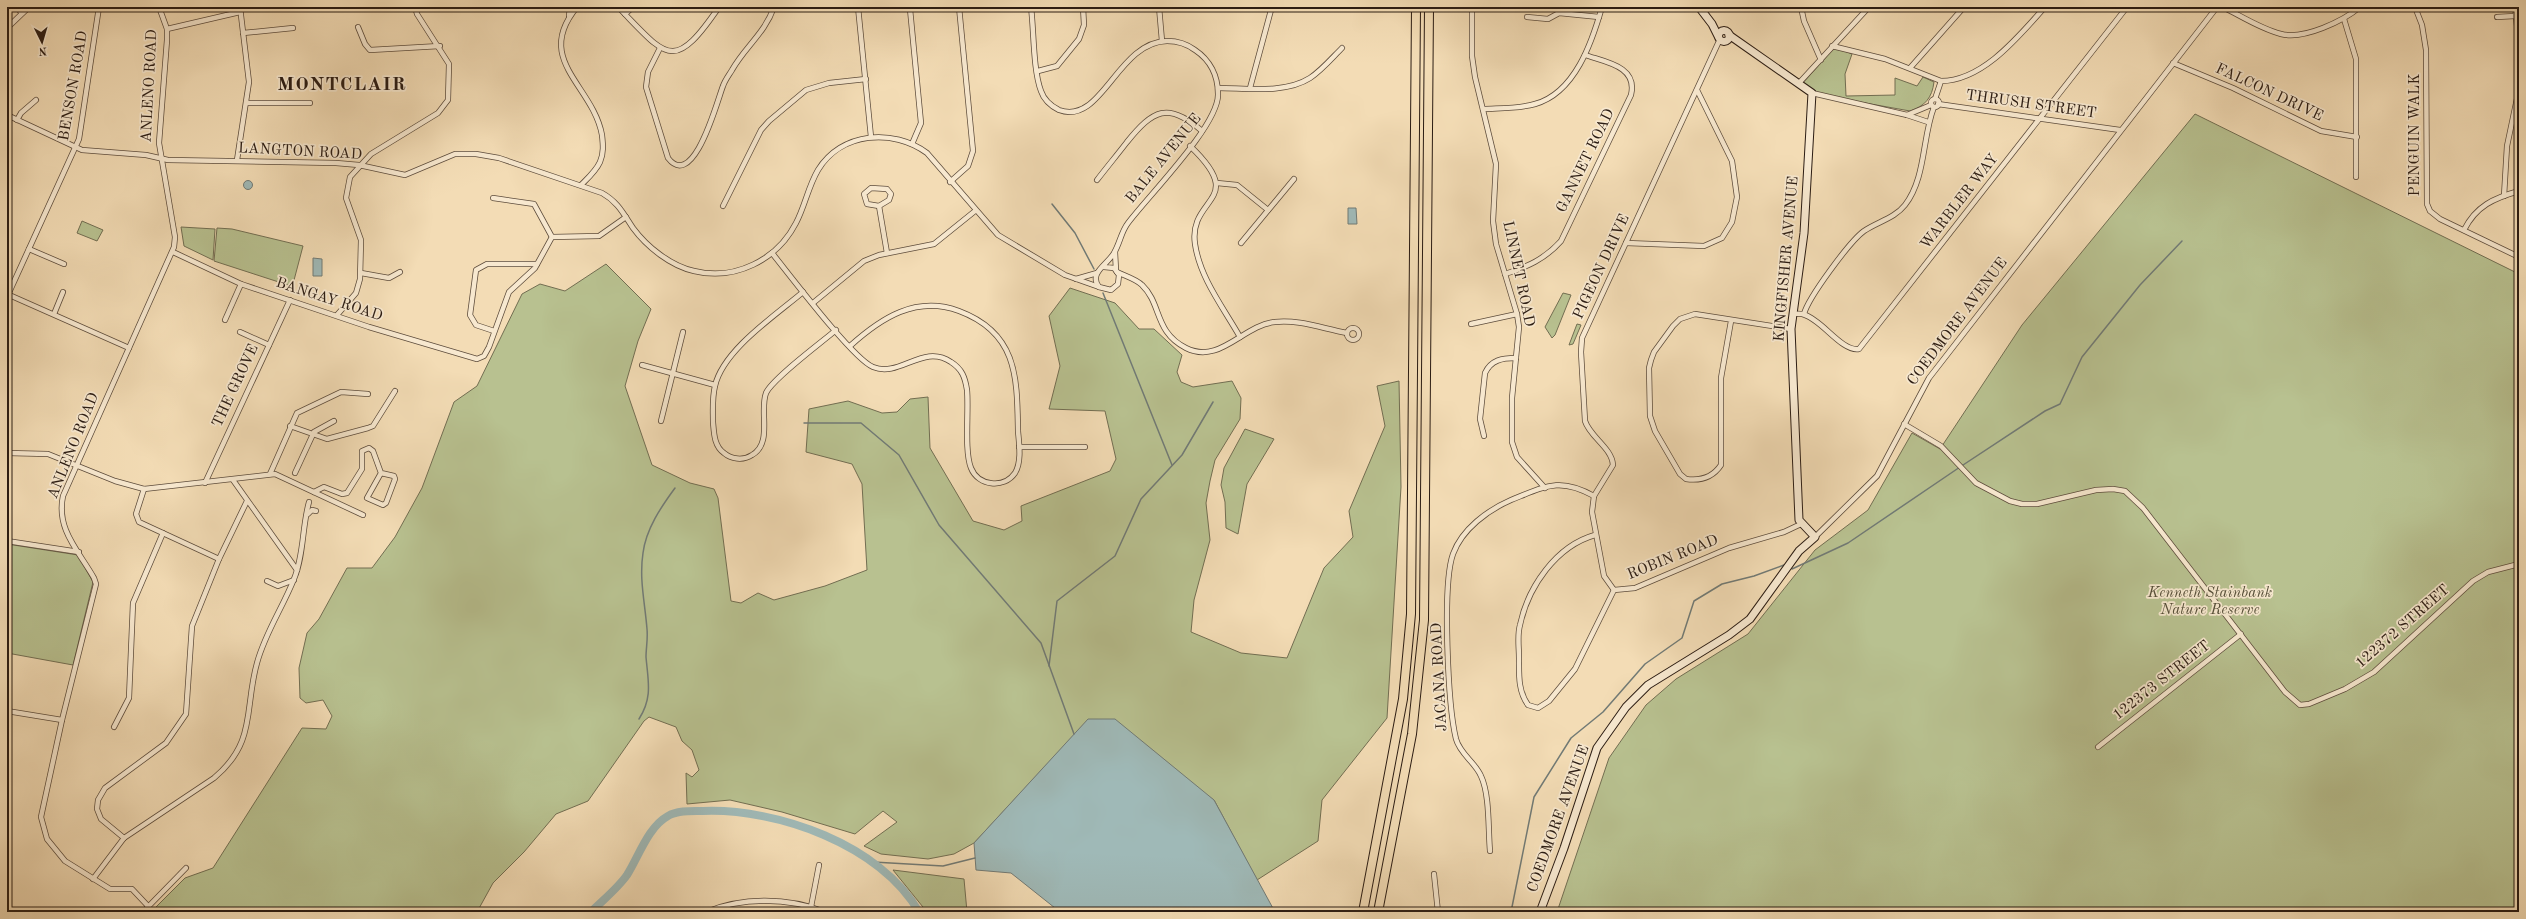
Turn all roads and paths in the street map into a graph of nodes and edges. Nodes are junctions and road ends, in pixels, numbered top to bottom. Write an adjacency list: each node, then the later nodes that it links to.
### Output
1 (16, 7): 32 (street)
2 (32, 7): 32 (street)
3 (99, 7): 85 (street, BENSON ROAD)
4 (159, 7): 46 (street, ANLENO ROAD)
5 (415, 7): 50 (street)
6 (570, 7): 37 (street)
7 (576, 7): 37 (street)
8 (618, 7): 36 (street)
9 (633, 7): 36 (street)
10 (719, 7): 53 (street)
11 (774, 7): 53 (street)
12 (858, 7): 60 (street)
13 (959, 7): 92 (street)
14 (1031, 7): 59 (street, BALE AVENUE)
15 (1083, 7): 59 (street)
16 (1159, 7): 49 (street)
17 (1416, 7): 208 (highway)
18 (1429, 7): 209 (highway)
19 (1472, 7): 73 (street, LINNET ROAD)
20 (1602, 7): 40 (street)
21 (1699, 7): 48 (street)
22 (1801, 7): 56 (street)
23 (1869, 7): 51 (street)
24 (1964, 7): 58 (street)
25 (2045, 7): 61 (street)
26 (2127, 7): 77 (street, WARBLER WAY)
27 (2217, 7): 57 (street, COEDMORE AVENUE)
28 (2223, 7): 42 (street)
29 (2360, 7): 42 (street)
30 (2415, 7): 103 (street, PENGUIN WALK)
31 (2515, 7): 38 (street)
32 (25, 9): 44 (street)
33 (240, 9): 46 (street); 47 (street)
34 (910, 9): 83 (street)
35 (1271, 10): 64 (street)
36 (625, 14): 53 (street)
37 (569, 16): 94 (street)
38 (2516, 16): 41 (street); 52 (street)
39 (1527, 17): 40 (street)
40 (1599, 17): 55 (street)
41 (2497, 17)
42 (2344, 19): 82 (street)
43 (358, 27): 50 (street)
44 (7, 28)
45 (293, 28): 47 (street)
46 (167, 29): 86 (street, ANLENO ROAD)
47 (243, 33): 70 (street)
48 (1723, 37): 62 (street); 66 (street, PIGEON DRIVE)
49 (1162, 42): 59 (street, BALE AVENUE); 63 (street, BALE AVENUE)
50 (440, 46): 88 (street)
51 (1832, 46): 56 (street); 58 (street)
52 (2519, 46)
53 (660, 48)
54 (1342, 48): 64 (street)
55 (1585, 55): 73 (street); 120 (street, GANNET ROAD)
56 (1821, 60): 62 (street)
57 (2173, 63): 79 (street, COEDMORE AVENUE); 82 (street, FALCON DRIVE)
58 (1910, 68): 61 (street)
59 (1038, 71)
60 (866, 78): 81 (street); 98 (street)
61 (1941, 81): 69 (street)
62 (1799, 83): 67 (street)
63 (1218, 88): 64 (street); 80 (street, BALE AVENUE)
64 (1250, 88)
65 (2519, 89): 96 (street)
66 (1697, 90): 105 (street, PIGEON DRIVE); 105 (street)
67 (1812, 93): 75 (street); 133 (street, KINGFISHER AVENUE)
68 (36, 100): 76 (street)
69 (1937, 102): 72 (street); 77 (street, THRUSH STREET)
70 (247, 103): 71 (street); 87 (street)
71 (310, 103)
72 (1932, 106): 75 (street); 78 (street)
73 (1483, 109): 120 (street, LINNET ROAD)
74 (7, 115): 76 (street, LANGTON ROAD)
75 (1907, 115): 78 (street)
76 (17, 120): 85 (street, LANGTON ROAD)
77 (2040, 120): 79 (street, THRUSH STREET); 134 (street, WARBLER WAY)
78 (1928, 122): 134 (street)
79 (2120, 130): 157 (street, COEDMORE AVENUE)
80 (1202, 131): 84 (street, BALE AVENUE); 91 (street)
81 (871, 137): 83 (street, LANGTON ROAD); 110 (street, LANGTON ROAD)
82 (2357, 137): 89 (street)
83 (912, 144): 92 (street)
84 (1190, 146): 93 (street); 109 (street, BALE AVENUE)
85 (76, 147): 86 (street, LANGTON ROAD); 107 (street, BENSON ROAD)
86 (161, 157): 87 (street, LANGTON ROAD); 108 (street, ANLENO ROAD)
87 (237, 160): 88 (street, LANGTON ROAD)
88 (359, 165): 94 (street, LANGTON ROAD); 118 (street)
89 (2356, 177)
90 (1294, 179): 100 (street)
91 (1097, 180)
92 (950, 182): 101 (street)
93 (1216, 183): 100 (street); 145 (street)
94 (581, 185): 102 (street, LANGTON ROAD)
95 (2519, 191): 96 (street)
96 (2504, 196): 103 (street)
97 (493, 198): 104 (street)
98 (723, 206)
99 (879, 206): 99 (street); 111 (street)
100 (1268, 210): 106 (street)
101 (975, 211): 111 (street); 121 (street)
102 (626, 217): 104 (street); 110 (street, LANGTON ROAD)
103 (2464, 230): 112 (street, PENGUIN WALK)
104 (552, 237): 114 (street)
105 (1626, 242): 173 (street, PIGEON DRIVE)
106 (1241, 243)
107 (29, 249): 113 (street); 128 (street, BENSON ROAD)
108 (173, 252): 124 (street, BANGAY ROAD); 148 (street, ANLENO ROAD)
109 (1115, 252): 115 (street, BALE AVENUE); 116 (street, BALE AVENUE)
110 (772, 253): 127 (street)
111 (886, 253): 130 (street)
112 (2519, 257)
113 (64, 264)
114 (537, 264): 141 (street); 141 (street)
115 (1104, 267): 116 (street); 119 (street)
116 (1117, 271): 122 (street); 123 (street)
117 (400, 272): 118 (street)
118 (361, 273): 135 (street)
119 (1097, 273): 121 (street); 125 (street)
120 (1505, 274): 132 (street, LINNET ROAD)
121 (1075, 279): 125 (street)
122 (1132, 279): 123 (street); 145 (street)
123 (1119, 281): 125 (street)
124 (241, 284): 129 (street, BANGAY ROAD); 136 (street)
125 (1099, 287)
126 (63, 292): 131 (street)
127 (803, 292): 130 (street); 152 (street)
128 (8, 295): 131 (street)
129 (290, 300): 135 (street, BANGAY ROAD); 146 (street, THE GROVE)
130 (813, 303): 140 (street)
131 (54, 314): 148 (street)
132 (1517, 314): 138 (street); 149 (street, LINNET ROAD)
133 (1793, 314): 134 (street); 139 (street, KINGFISHER AVENUE)
134 (1804, 314)
135 (337, 315): 141 (street, BANGAY ROAD)
136 (225, 320)
137 (1732, 321): 137 (street); 139 (street)
138 (1471, 324)
139 (1791, 329): 179 (street, KINGFISHER AVENUE)
140 (836, 330): 147 (street); 152 (street)
141 (494, 331)
142 (240, 332): 146 (street)
143 (683, 332): 151 (street)
144 (1347, 333): 145 (street)
145 (1240, 337)
146 (269, 345): 169 (street, THE GROVE)
147 (850, 346): 161 (street); 161 (street)
148 (129, 348): 164 (street, ANLENO ROAD)
149 (1516, 358): 160 (street); 170 (street, LINNET ROAD)
150 (642, 365): 151 (street)
151 (674, 374): 152 (street); 156 (street)
152 (715, 385)
153 (395, 391): 159 (street)
154 (368, 394): 158 (street)
155 (334, 421): 159 (street)
156 (661, 421)
157 (1904, 424): 182 (street, COEDMORE AVENUE); 191 (street, 122372 STREET)
158 (290, 426): 159 (street); 167 (street)
159 (313, 434): 165 (street)
160 (1484, 436)
161 (1019, 448): 162 (street)
162 (1085, 448)
163 (7, 453): 164 (street)
164 (76, 464): 171 (street); 184 (street, ANLENO ROAD)
165 (295, 473)
166 (380, 473): 166 (street); 172 (street)
167 (270, 474): 168 (street); 172 (street)
168 (233, 480): 169 (street); 174 (street)
169 (205, 483): 171 (street)
170 (1545, 488): 173 (street); 197 (street, JACANA ROAD)
171 (144, 489): 180 (street)
172 (314, 492): 178 (street)
173 (1594, 496): 181 (street, ROBIN ROAD)
174 (247, 501): 185 (street); 187 (street)
175 (309, 502): 177 (street)
176 (316, 511): 177 (street)
177 (308, 514): 187 (street)
178 (363, 515)
179 (1801, 524): 182 (street); 190 (street, ROBIN ROAD)
180 (163, 533): 185 (street); 194 (street)
181 (1595, 535): 190 (street, ROBIN ROAD); 190 (street)
182 (1815, 537): 211 (street, COEDMORE AVENUE)
183 (7, 541): 184 (street)
184 (79, 552): 193 (street, ANLENO ROAD)
185 (219, 559): 196 (street)
186 (2519, 564): 191 (street, 122372 STREET)
187 (297, 570): 188 (street)
188 (294, 580): 189 (street); 196 (street)
189 (267, 581)
190 (1614, 590)
191 (2241, 634): 195 (street, 122373 STREET)
192 (7, 711): 193 (street)
193 (62, 720): 201 (street, ANLENO ROAD)
194 (114, 727)
195 (2098, 747)
196 (124, 838): 201 (street)
197 (1490, 851)
198 (819, 865): 203 (street)
199 (186, 868): 202 (street)
200 (1434, 874): 210 (street)
201 (94, 879): 202 (street, ANLENO ROAD)
202 (148, 906): 204 (street)
203 (811, 906): 205 (street); 206 (street); 207 (street)
204 (142, 912)
205 (706, 912)
206 (810, 912)
207 (825, 912)
208 (1363, 912)
209 (1378, 912)
210 (1438, 912)
211 (1540, 912)

